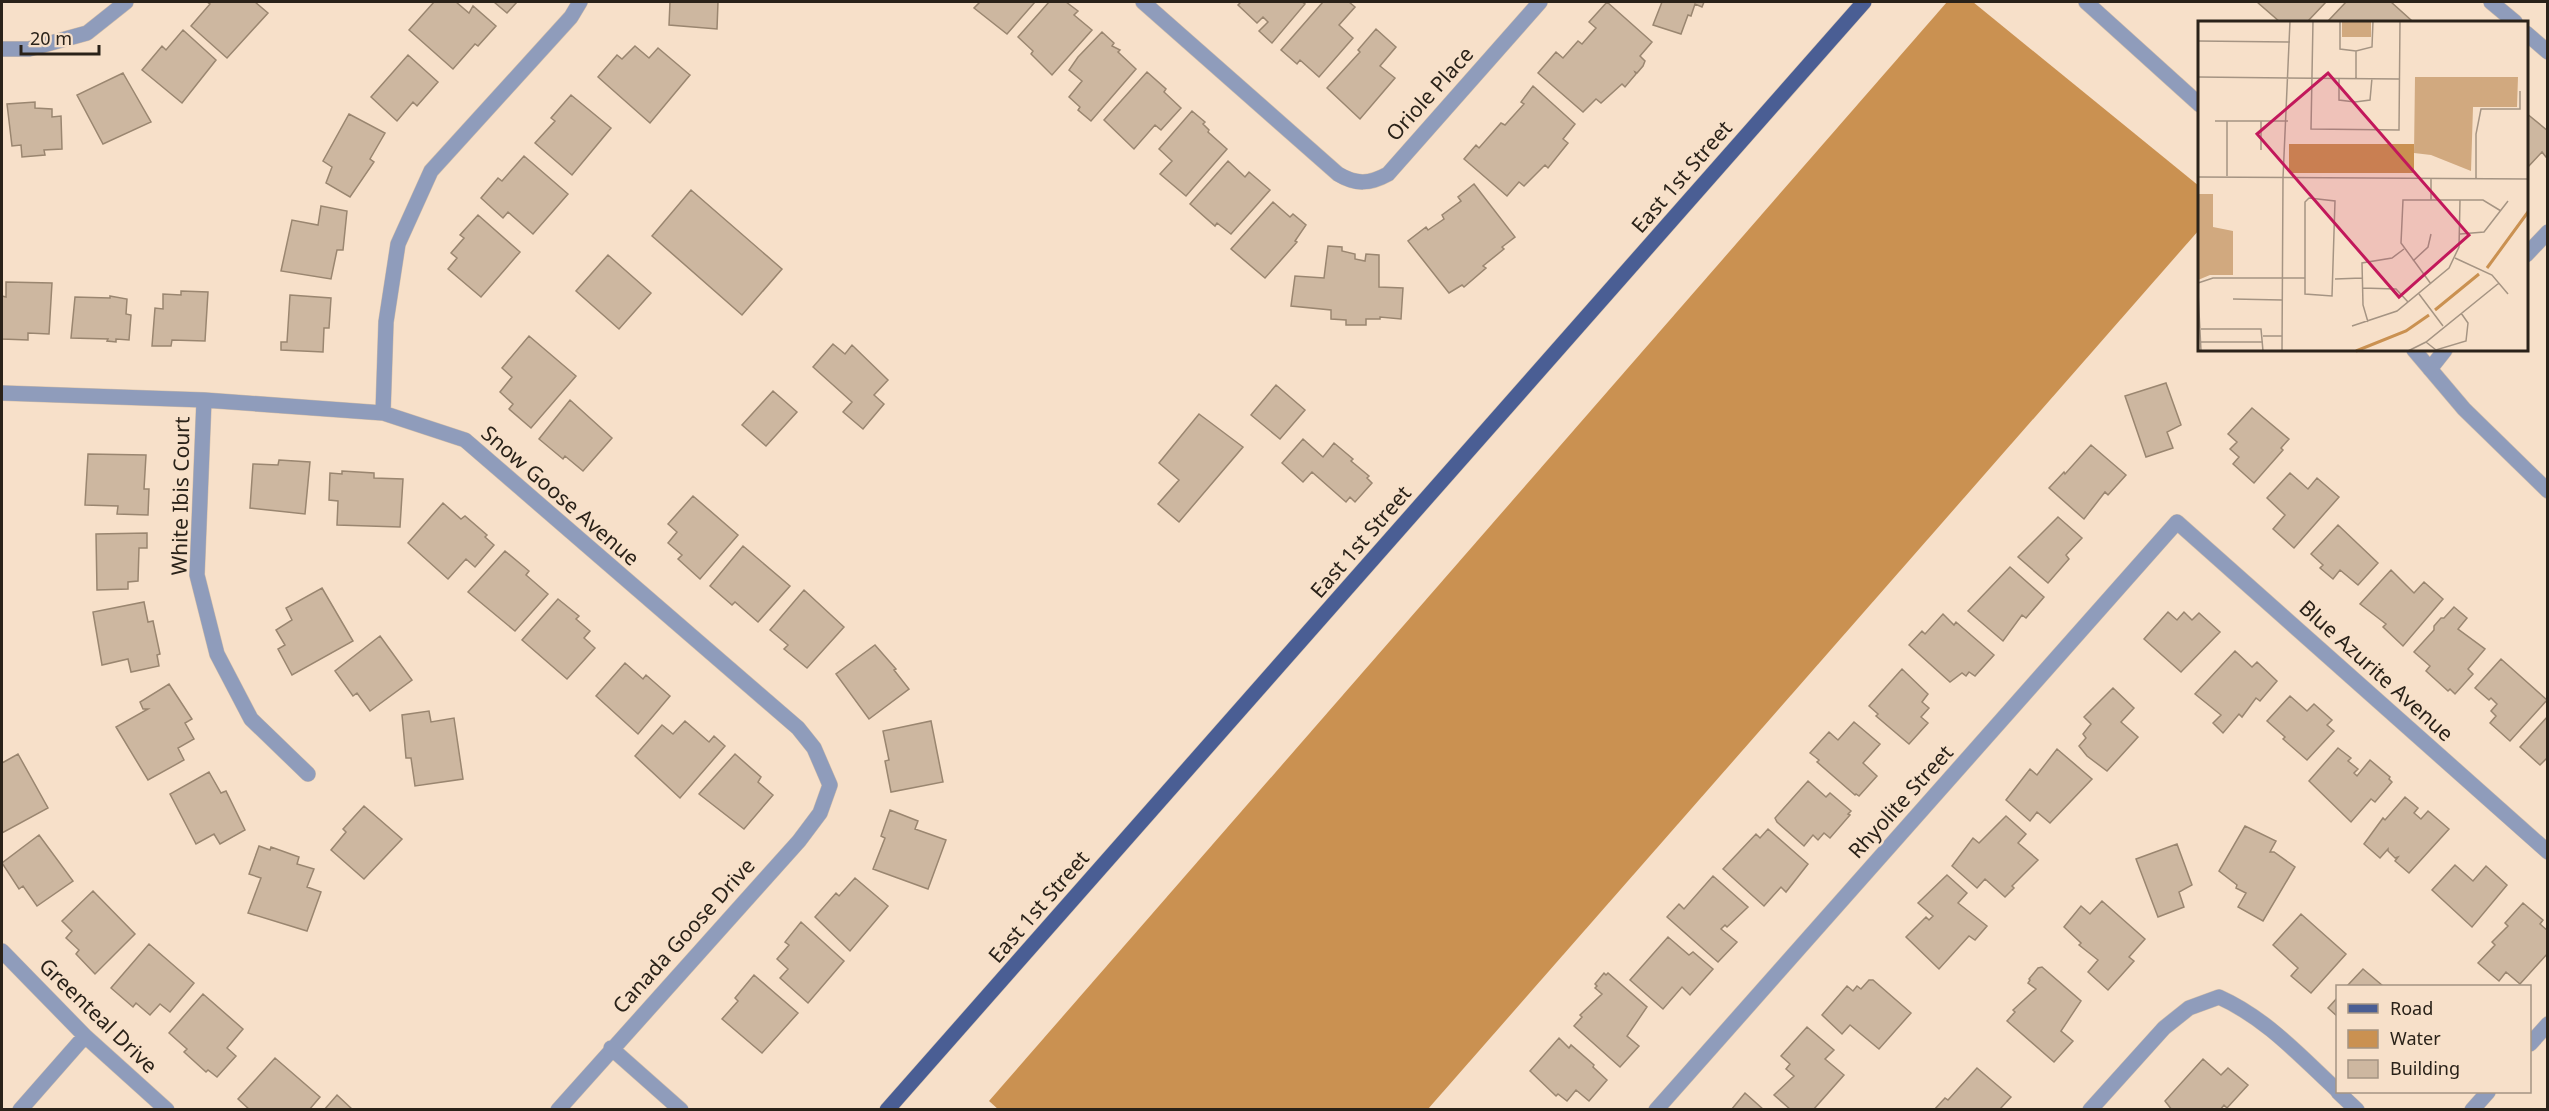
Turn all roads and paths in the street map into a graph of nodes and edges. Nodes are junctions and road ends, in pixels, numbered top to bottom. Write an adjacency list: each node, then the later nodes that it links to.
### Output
1 (126, 2): 10 (street)
2 (580, 2): 20 (street)
3 (1143, 2): 4 (street, Oriole Place)
4 (1540, 2)
5 (1864, 2): 38 (main road, East 1st Street)
6 (2086, 2): 12 (street)
7 (2491, 2): 8 (street)
8 (2514, 21)
9 (2528, 35): 11 (street)
10 (2, 49)
11 (2547, 52)
12 (2198, 104)
13 (2547, 232): 14 (street)
14 (2528, 253)
15 (2415, 351): 17 (street)
16 (2444, 351): 17 (street)
17 (2430, 369): 21 (street)
18 (2, 393): 19 (street, Snow Goose Avenue)
19 (204, 400): 20 (street, Snow Goose Avenue); 23 (street, White Ibis Court)
20 (383, 413): 24 (street, Snow Goose Avenue)
21 (2547, 491)
22 (2177, 522): 25 (street, Blue Azurite Avenue); 39 (street, Rhyolite Street)
23 (308, 774)
24 (830, 785): 30 (street, Canada Goose Drive)
25 (2547, 852)
26 (2, 951): 28 (street, Greenteal Drive)
27 (2547, 1024): 29 (street)
28 (84, 1036): 34 (street); 35 (street, Greenteal Drive)
29 (2531, 1042)
30 (611, 1048): 36 (street, Canada Goose Drive); 37 (street)
31 (2336, 1089): 40 (street)
32 (2340, 1093): 41 (street)
33 (2487, 1093): 42 (street)
34 (20, 1110)
35 (167, 1110)
36 (558, 1110)
37 (681, 1110)
38 (888, 1110)
39 (1656, 1110)
40 (2090, 1110)
41 (2357, 1110)
42 (2472, 1110)

